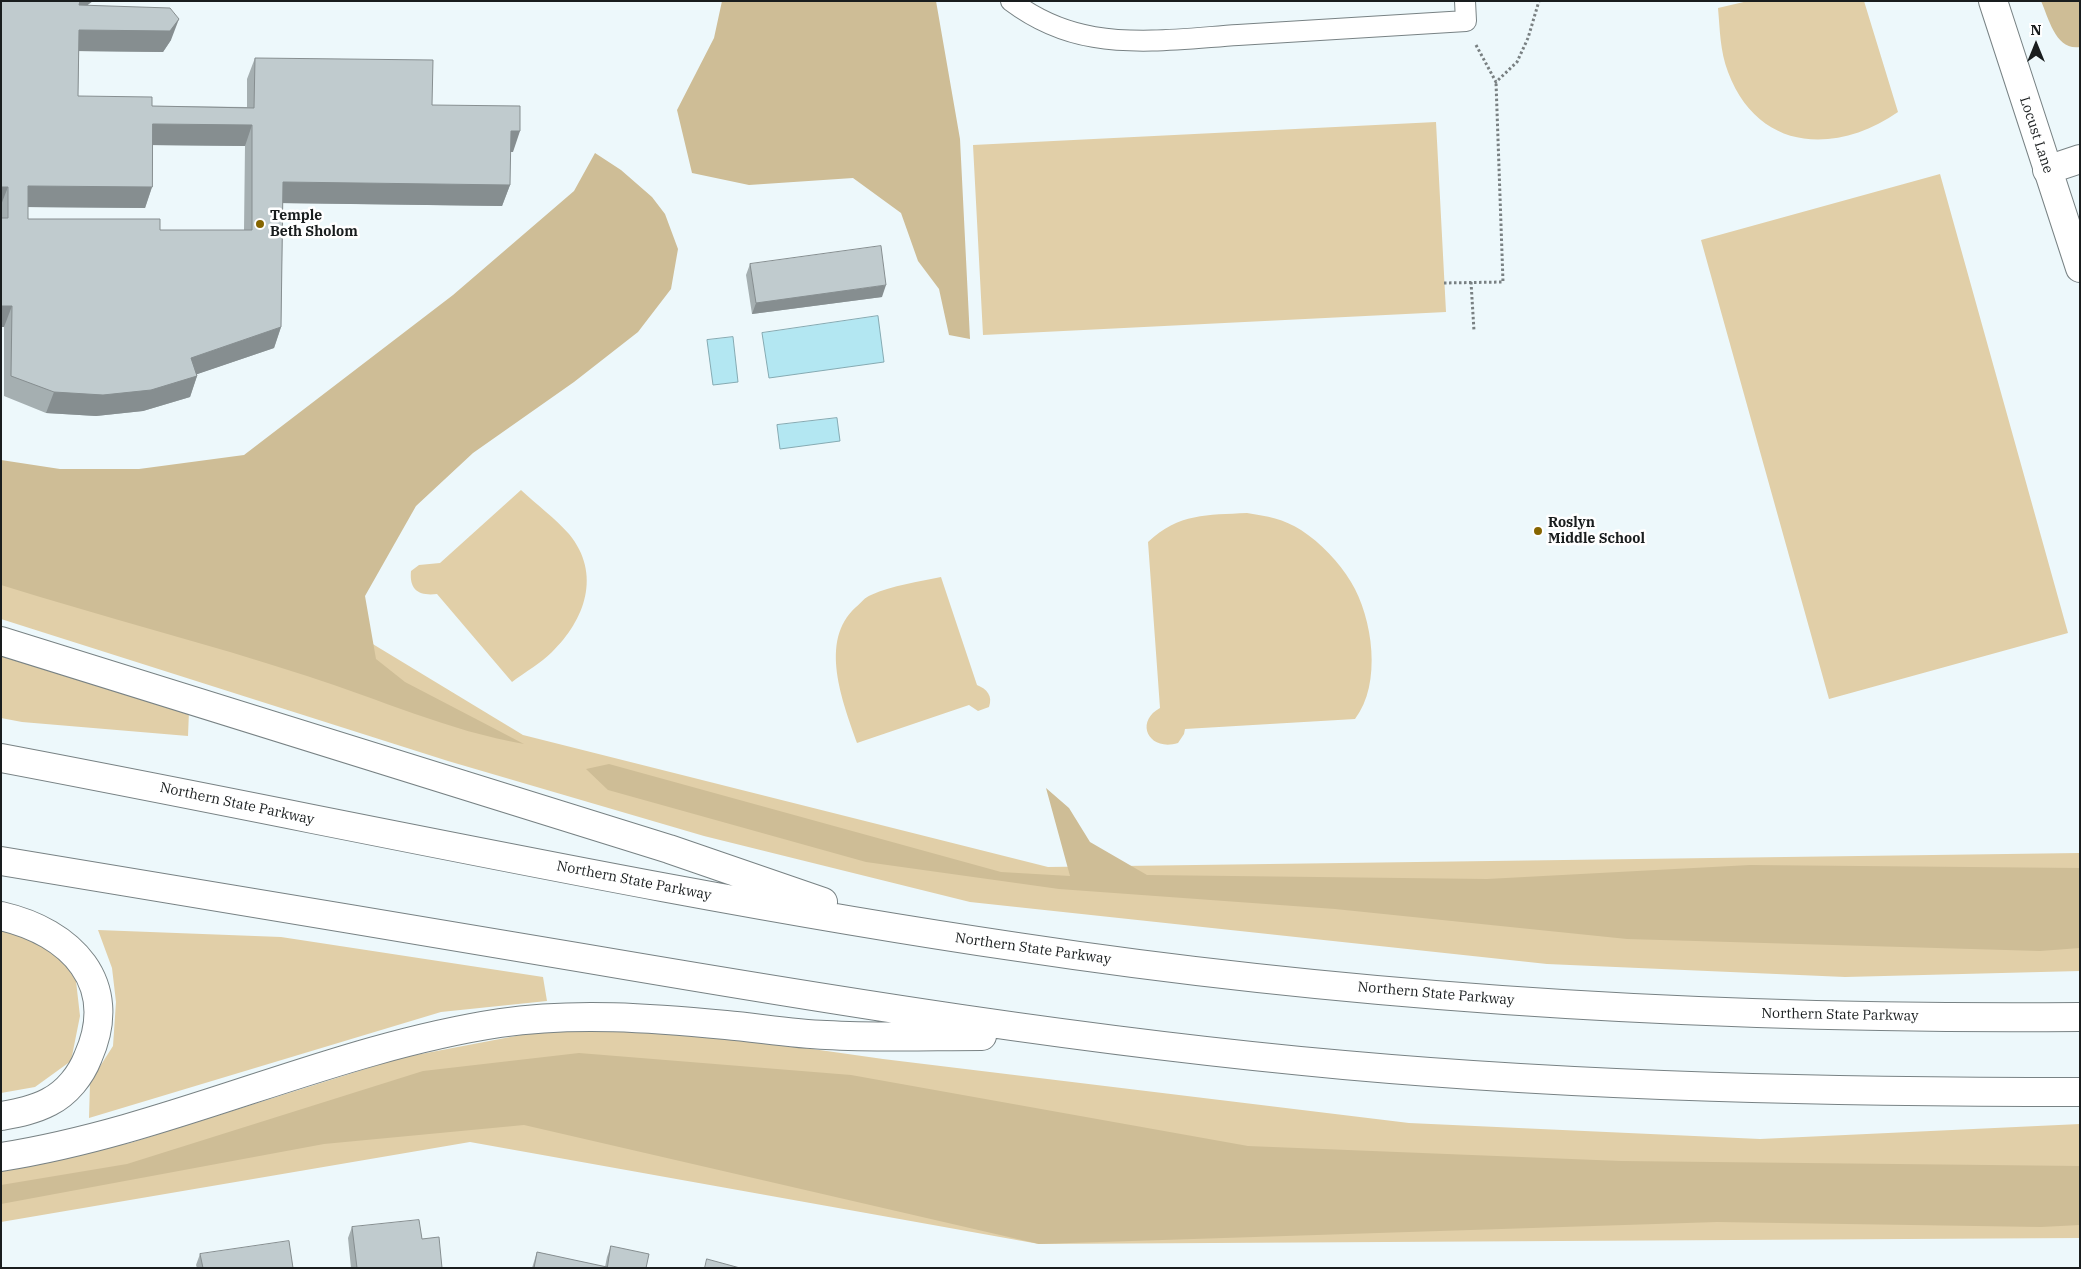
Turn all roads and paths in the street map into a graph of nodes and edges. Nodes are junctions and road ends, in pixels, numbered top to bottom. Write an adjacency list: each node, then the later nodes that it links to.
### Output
1 (1011, 1): 4 (lane)
2 (1539, 1): 5 (path)
3 (1993, 1): 7 (main road, Locust Lane)
4 (1466, 11): 5 (path)
5 (1496, 82): 9 (path)
6 (2080, 159): 7 (main road)
7 (2047, 170): 8 (main road, Locust Lane)
8 (2080, 268)
9 (1471, 282): 10 (path); 11 (path)
10 (1444, 284)
11 (1474, 331)
12 (1, 641): 16 (main road)
13 (1, 758): 16 (main road, Northern State Parkway)
14 (1, 860): 18 (main road)
15 (1, 916): 20 (main road)
16 (902, 930): 17 (main road, Northern State Parkway)
17 (2080, 1017)
18 (1088, 1036): 19 (main road); 21 (main road)
19 (2080, 1092)
20 (1, 1116)
21 (1, 1157)

